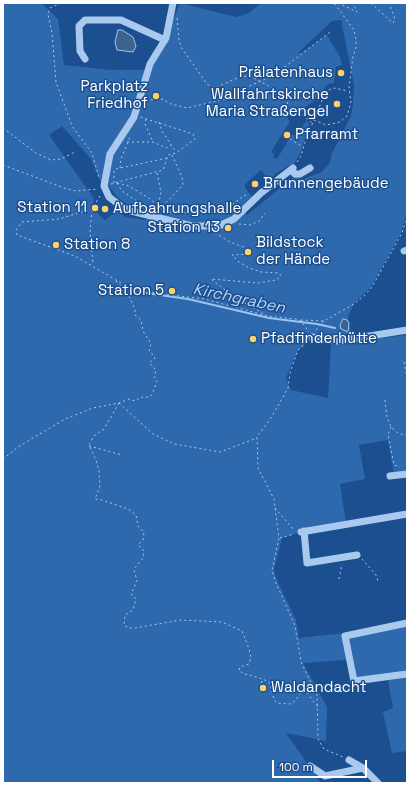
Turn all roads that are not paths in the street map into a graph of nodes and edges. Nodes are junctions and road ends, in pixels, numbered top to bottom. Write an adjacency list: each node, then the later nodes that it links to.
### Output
1 (172, 3): 2 (street)
2 (165, 40): 3 (street); 4 (street)
3 (84, 59)
4 (310, 168)
5 (407, 330): 6 (street)
6 (312, 337)
7 (407, 474): 8 (street)
8 (390, 476)
9 (407, 514): 10 (street)
10 (357, 555)
11 (407, 623): 12 (street)
12 (407, 674)
13 (349, 760): 15 (street)
14 (310, 766): 15 (street)
15 (363, 768): 16 (street)
16 (378, 783)

